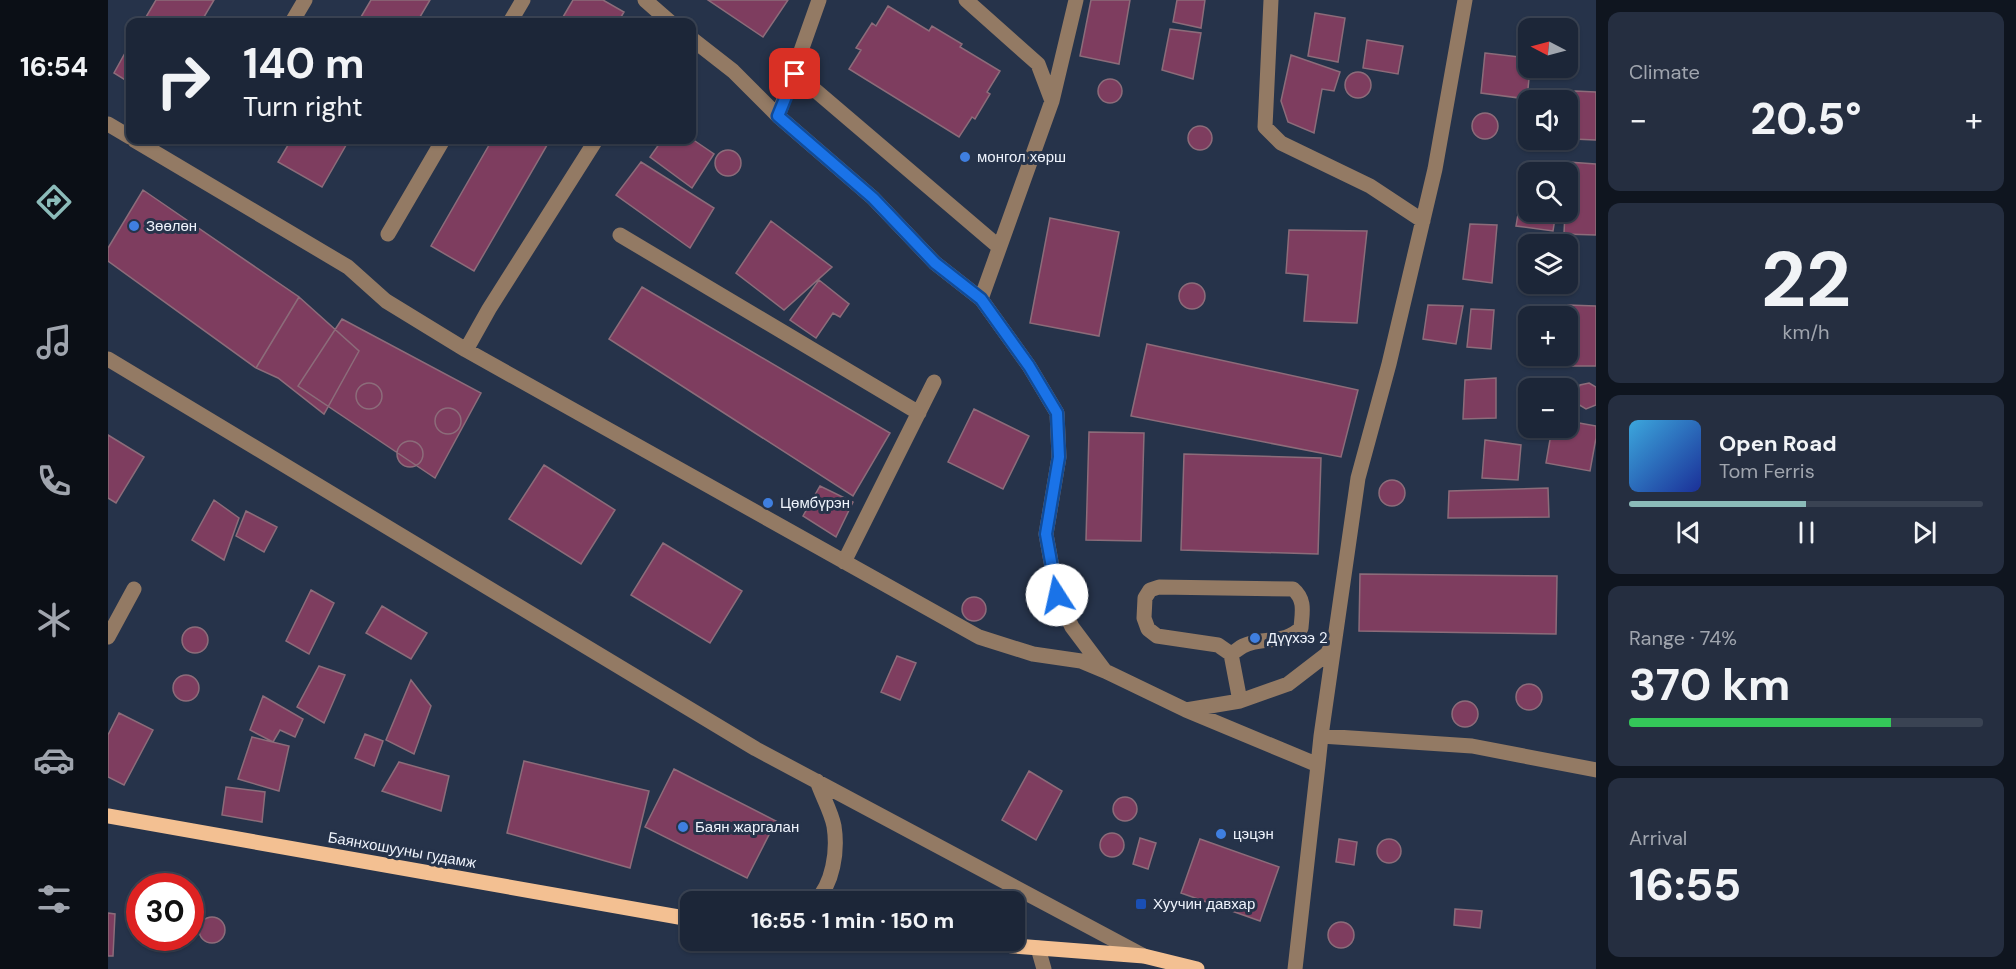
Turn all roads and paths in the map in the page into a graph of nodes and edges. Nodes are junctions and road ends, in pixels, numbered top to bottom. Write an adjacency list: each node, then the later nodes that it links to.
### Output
1 (305, 0): 9 (street)
2 (523, 0): 10 (street)
3 (645, 0): 11 (street)
4 (819, 0): 13 (street)
5 (966, 0): 14 (street)
6 (1076, 0): 14 (street)
7 (1271, 0): 21 (street)
8 (1465, 0): 21 (street)
9 (294, 18)
10 (512, 18)
11 (663, 18)
12 (696, 42): 15 (street)
13 (795, 74): 15 (street); 24 (street)
14 (1052, 100): 24 (street)
15 (778, 116): 25 (street)
16 (108, 124): 17 (street)
17 (126, 134)
18 (142, 144): 26 (street)
19 (441, 144): 22 (street)
20 (593, 144): 26 (street)
21 (1424, 220): 33 (street)
22 (388, 234)
23 (620, 235): 29 (street)
24 (999, 247): 25 (street)
25 (981, 299): 35 (street)
26 (466, 350): 30 (street)
27 (108, 359): 41 (street)
28 (934, 382): 29 (street)
29 (919, 413): 30 (street)
30 (844, 562): 35 (street)
31 (134, 589): 32 (street)
32 (108, 637)
33 (1335, 641): 36 (street); 38 (street)
34 (1231, 654): 34 (street); 36 (street)
35 (1105, 670): 37 (street)
36 (1240, 700): 37 (street)
37 (1186, 710): 39 (street)
38 (1321, 736): 39 (street); 40 (street)
39 (1318, 765): 50 (street)
40 (1596, 770)
41 (817, 781): 43 (street); 47 (street)
42 (108, 816): 44 (main road, Баянхошууны гудамж)
43 (824, 891)
44 (680, 917)
45 (1025, 947): 46 (main road)
46 (1038, 948): 47 (main road); 48 (street)
47 (1144, 956): 49 (main road)
48 (1044, 969)
49 (1197, 969)
50 (1295, 969)

